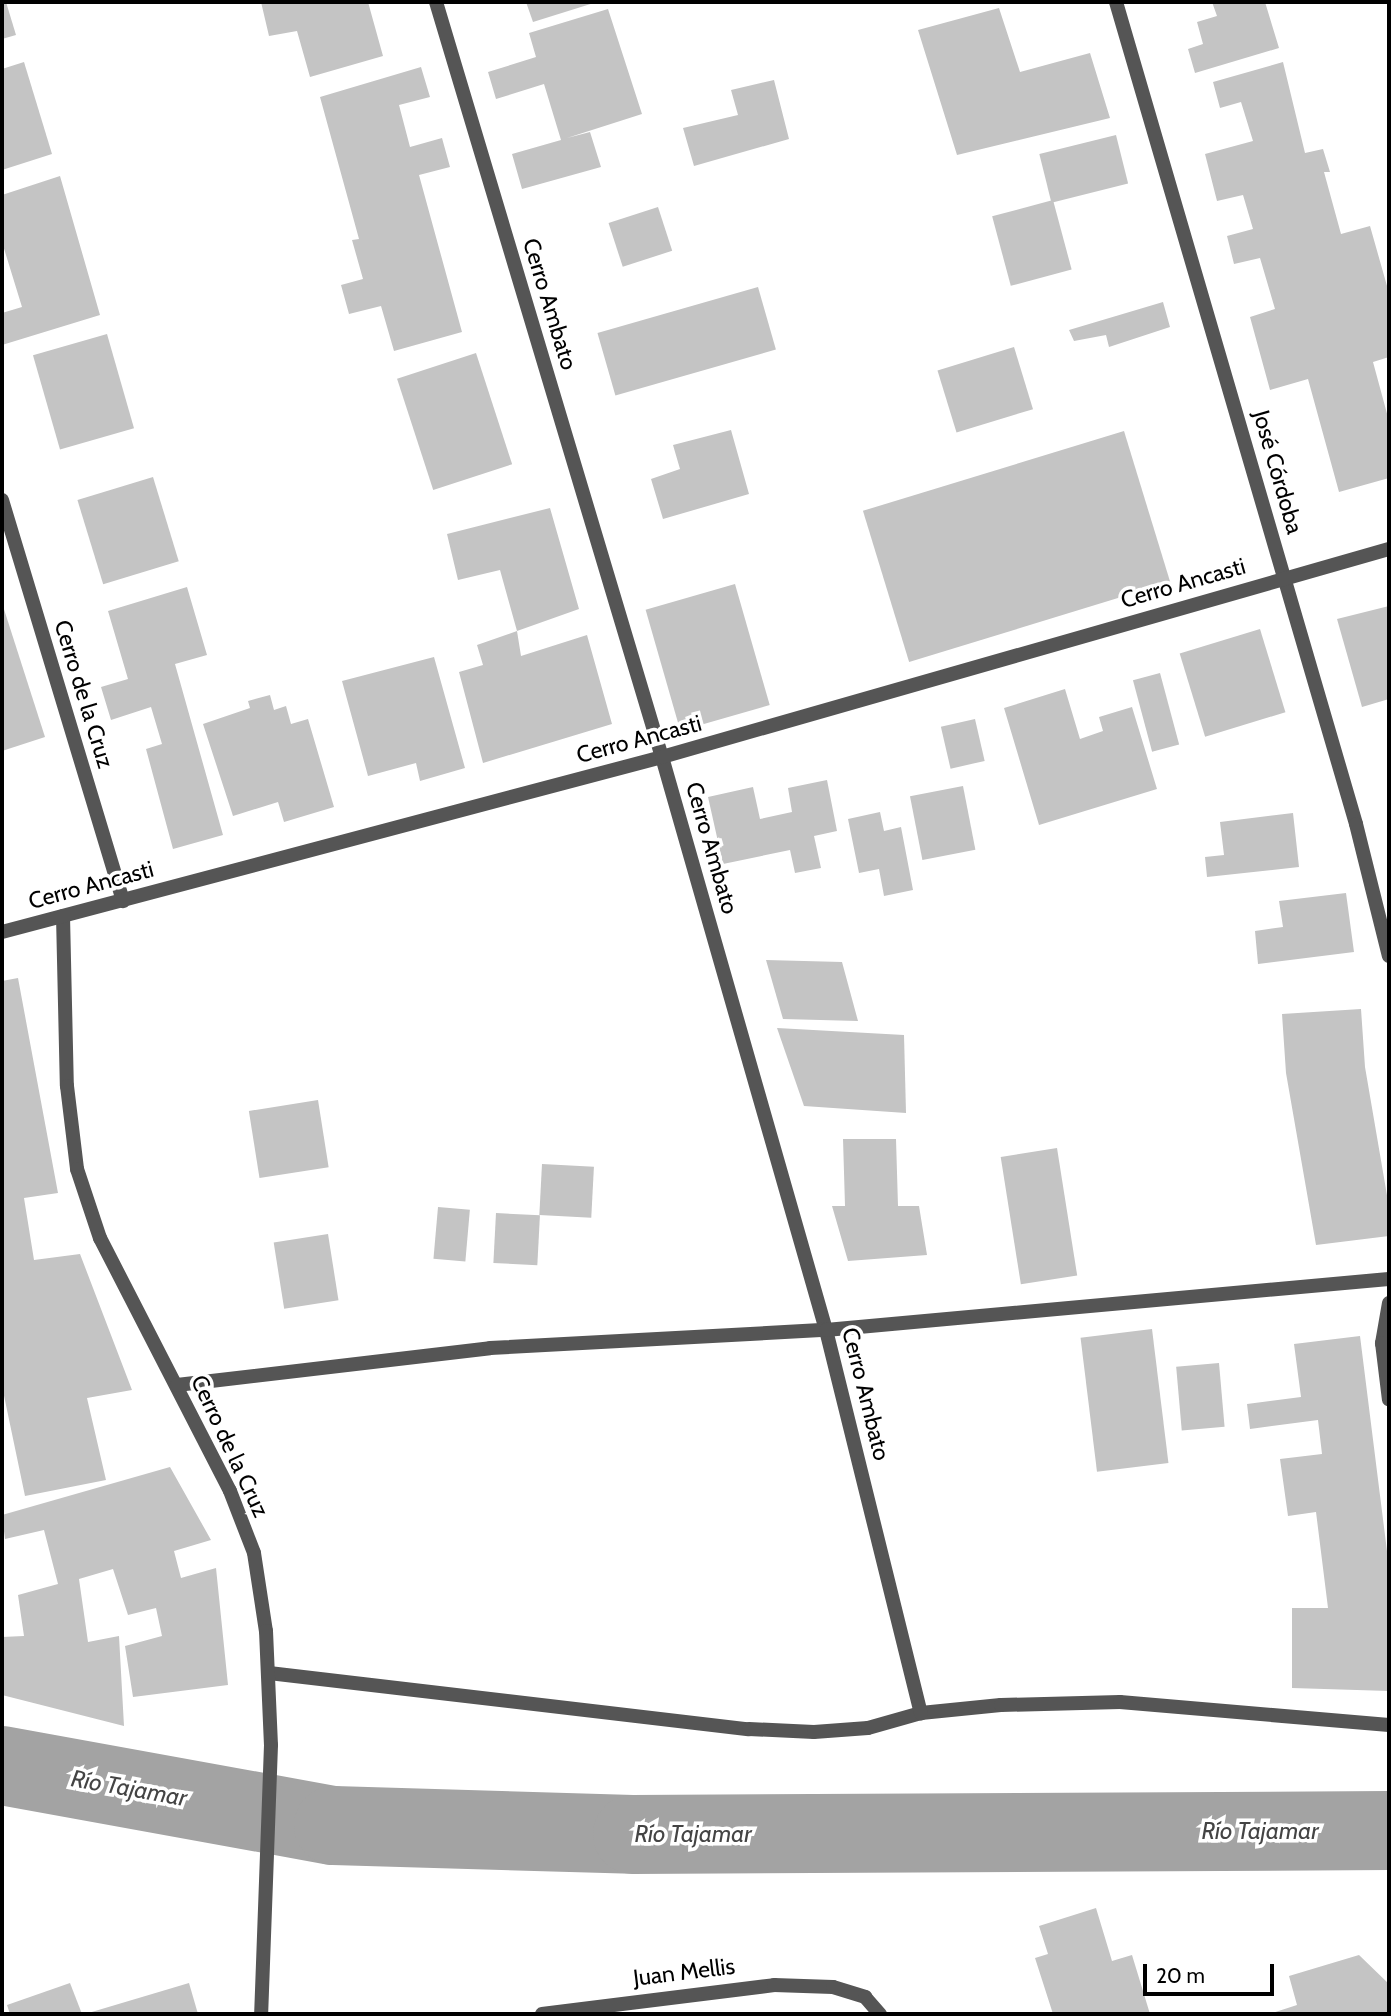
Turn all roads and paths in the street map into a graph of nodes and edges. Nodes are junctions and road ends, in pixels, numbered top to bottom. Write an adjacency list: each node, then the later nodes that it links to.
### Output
1 (436, 2): 6 (street, Cerro Ambato)
2 (1116, 2): 5 (street, José Córdoba)
3 (2, 500): 7 (street, Cerro de la Cruz)
4 (1389, 549): 5 (street, Cerro Ancasti)
5 (1284, 577): 6 (street, Cerro Ancasti); 10 (street, José Córdoba)
6 (662, 757): 7 (street, Cerro Ancasti); 13 (street, Cerro Ambato)
7 (123, 901): 8 (street, Cerro Ancasti)
8 (63, 916): 9 (street, Cerro Ancasti); 14 (street, Cerro de la Cruz)
9 (2, 932)
10 (1389, 956)
11 (1389, 1279): 13 (street)
12 (1389, 1303): 15 (street)
13 (827, 1331): 14 (street); 17 (street, Cerro Ambato)
14 (177, 1385): 16 (street, Cerro de la Cruz)
15 (1389, 1400)
16 (269, 1673): 17 (street); 19 (street, Cerro de la Cruz)
17 (921, 1713): 18 (street)
18 (1389, 1725)
19 (261, 2014)
20 (542, 2014): 21 (street, Juan Mellis)
21 (880, 2014)

